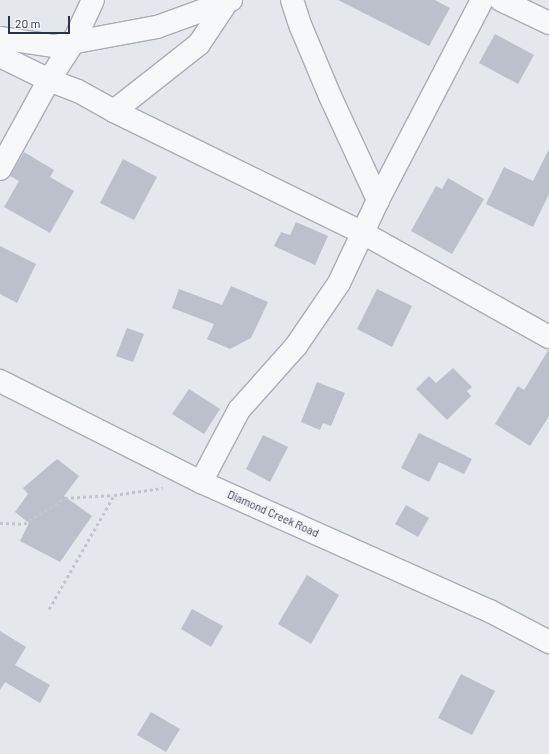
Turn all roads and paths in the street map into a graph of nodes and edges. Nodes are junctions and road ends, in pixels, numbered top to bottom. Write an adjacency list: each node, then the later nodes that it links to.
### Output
1 (93, 0): 8 (street)
2 (292, 0): 13 (street)
3 (482, 0): 13 (street)
4 (501, 0): 6 (street)
5 (229, 1): 8 (street); 11 (street)
6 (549, 23)
7 (0, 38): 8 (street)
8 (73, 43): 10 (street)
9 (0, 56): 10 (street)
10 (49, 80): 11 (street); 12 (street)
11 (114, 111): 14 (street)
12 (0, 169)
13 (378, 200): 14 (street)
14 (363, 233): 15 (street); 17 (street)
15 (549, 336)
16 (0, 381): 17 (street, Diamond Creek Road)
17 (201, 482): 22 (street, Diamond Creek Road)
18 (169, 487): 19 (path)
19 (114, 495): 20 (path); 21 (path)
20 (0, 523)
21 (49, 609)
22 (549, 642)

